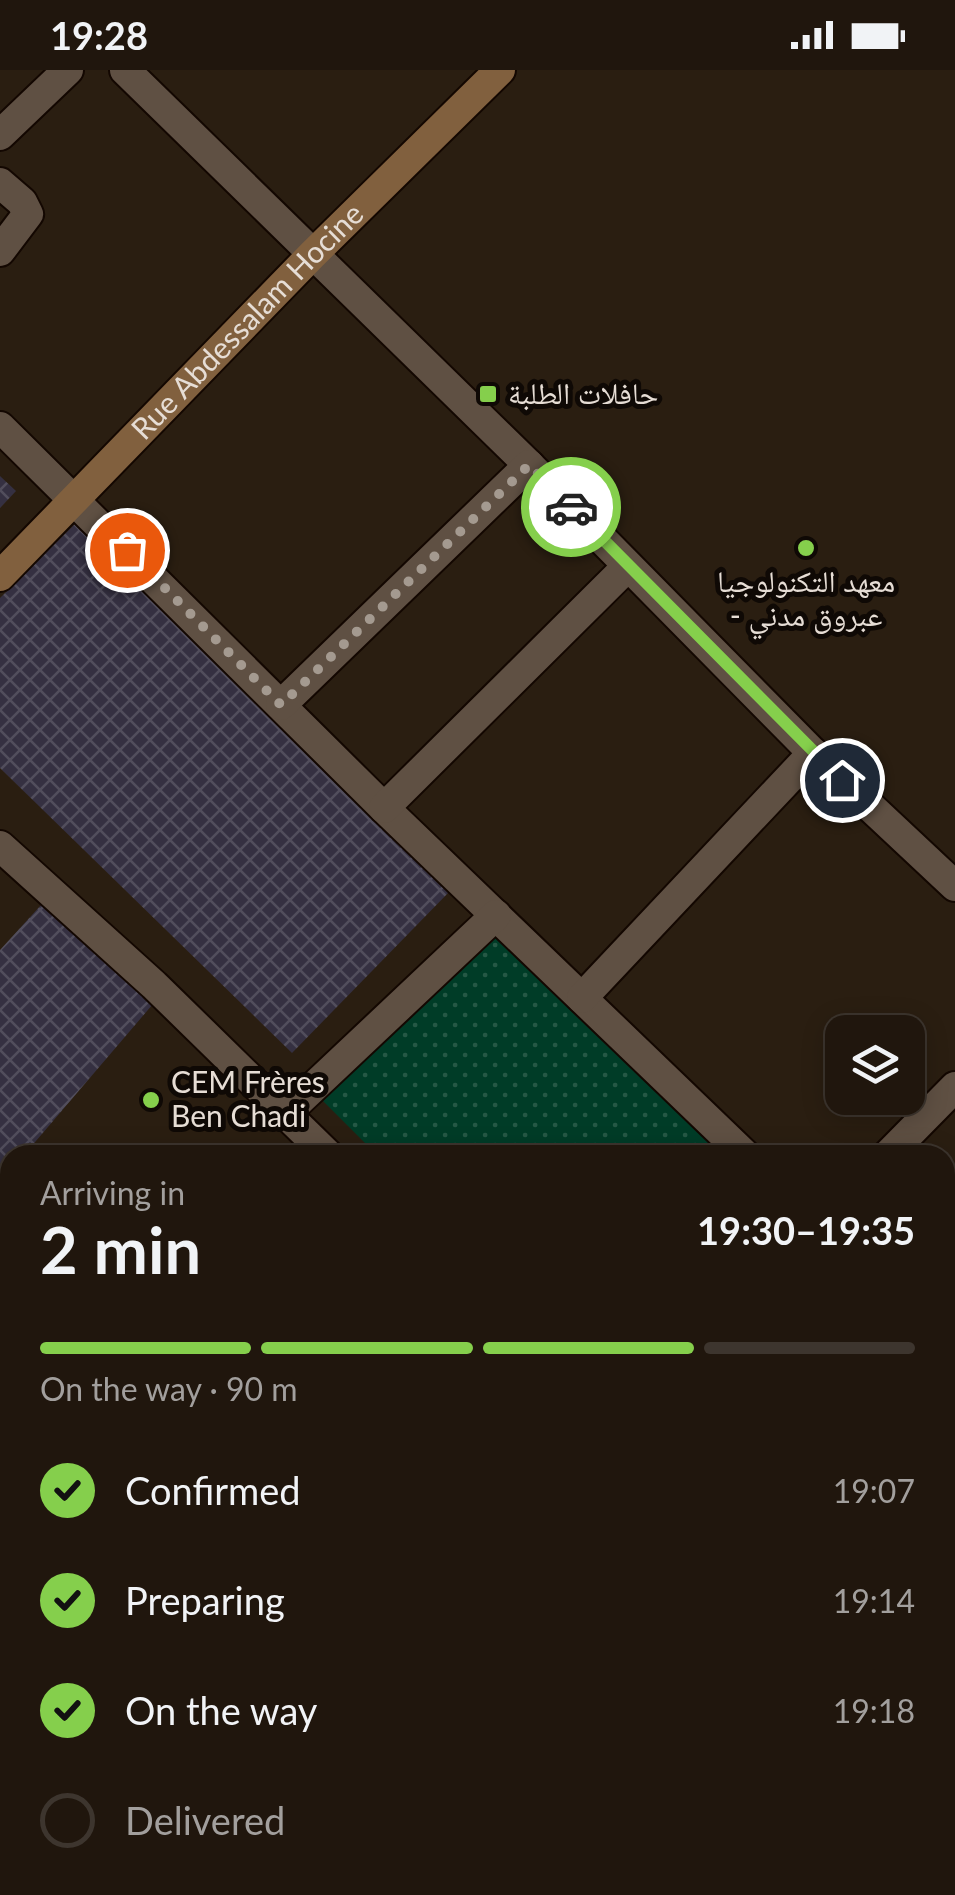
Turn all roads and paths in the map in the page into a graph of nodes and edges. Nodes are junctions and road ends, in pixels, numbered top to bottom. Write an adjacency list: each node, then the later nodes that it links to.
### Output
1 (68, 70): 4 (street)
2 (124, 70): 7 (street)
3 (500, 70): 7 (main road, Rue Abdessalam Hocine)
4 (0, 135)
5 (0, 183): 6 (street)
6 (0, 252)
7 (312, 255): 9 (street); 10 (main road, Rue Abdessalam Hocine)
8 (0, 427): 10 (street)
9 (529, 465): 11 (street); 13 (street)
10 (76, 498): 12 (main road, Rue Abdessalam Hocine); 13 (street)
11 (628, 566): 14 (street); 15 (street)
12 (0, 576)
13 (281, 705): 15 (street)
14 (813, 753): 17 (street); 19 (street)
15 (384, 808): 18 (street)
16 (0, 846): 21 (street)
17 (955, 886)
18 (496, 916): 19 (street); 21 (street)
19 (582, 998): 23 (street)
20 (955, 1087): 24 (street)
21 (287, 1112): 22 (street)
22 (318, 1145)
23 (735, 1145)
24 (898, 1145)

